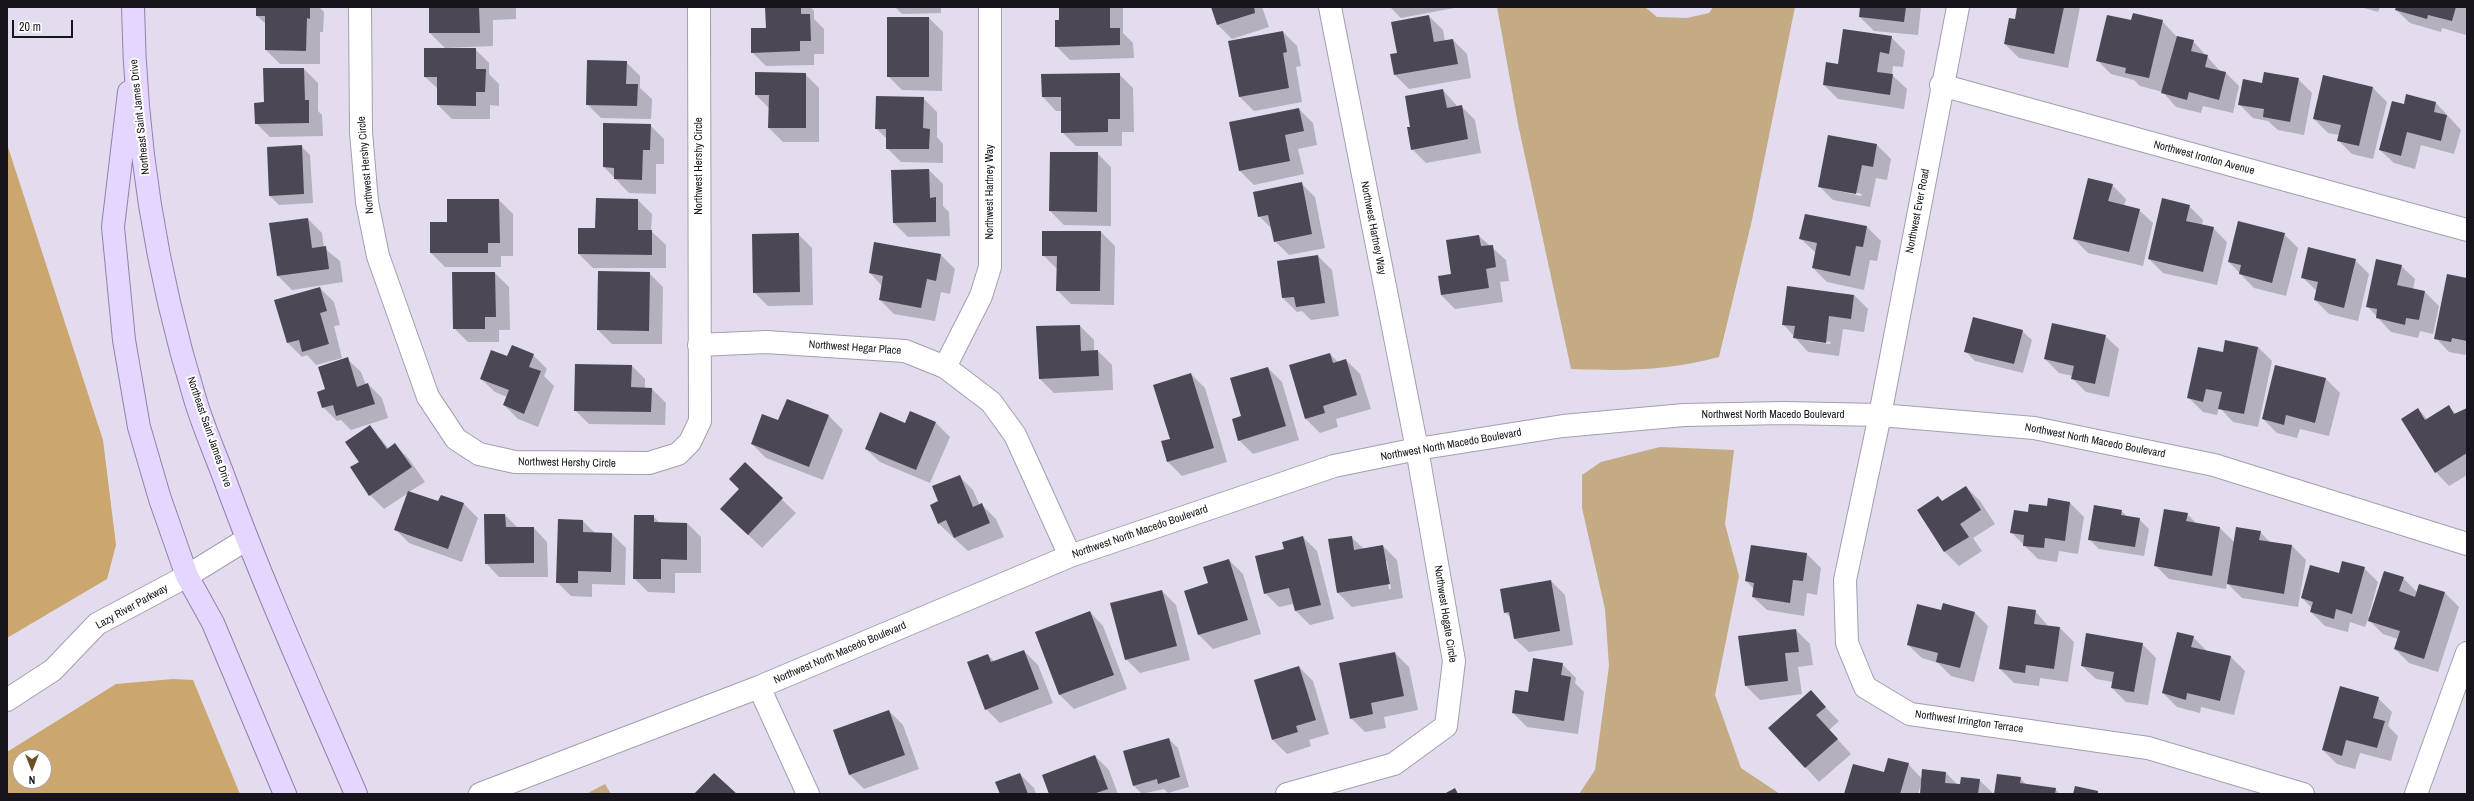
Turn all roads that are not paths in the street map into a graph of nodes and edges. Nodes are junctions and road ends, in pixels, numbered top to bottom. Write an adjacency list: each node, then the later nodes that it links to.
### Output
1 (133, 7): 7 (main road, Northeast Saint James Drive)
2 (360, 7): 10 (street, Northwest Hershy Circle)
3 (699, 7): 10 (street, Northwest Hershy Circle)
4 (990, 7): 11 (street, Northwest Hartney Way)
5 (1330, 7): 13 (street, Northwest Hartney Way)
6 (1958, 7): 8 (street, Northwest Ever Road)
7 (134, 51): 14 (main road, Northeast Saint James Drive); 17 (main road, Northeast Saint James Drive)
8 (1941, 85): 9 (street, Northwest Ironton Avenue); 12 (street, Northwest Ever Road)
9 (2467, 230)
10 (699, 345): 11 (street, Northwest Hegar Place)
11 (945, 367): 16 (street, Northwest Hegar Place)
12 (1880, 415): 13 (street, Northwest North Macedo Boulevard); 15 (street, Northwest North Macedo Boulevard); 26 (street, Northwest Irrington Terrace)
13 (1417, 449): 16 (street, Northwest North Macedo Boulevard); 25 (street, Northwest Hogate Circle)
14 (247, 539): 17 (street, Lazy River Parkway); 22 (main road, Northeast Saint James Drive)
15 (2467, 544)
16 (1070, 556): 19 (street, Northwest North Macedo Boulevard)
17 (187, 576): 20 (street, Lazy River Parkway); 21 (main road, Northeast Saint James Drive)
18 (2467, 653): 27 (street)
19 (759, 687): 23 (street, Northwest North Macedo Boulevard); 24 (street)
20 (7, 700)
21 (285, 794)
22 (356, 794)
23 (480, 794)
24 (808, 794)
25 (1287, 794)
26 (2303, 794)
27 (2416, 794)

